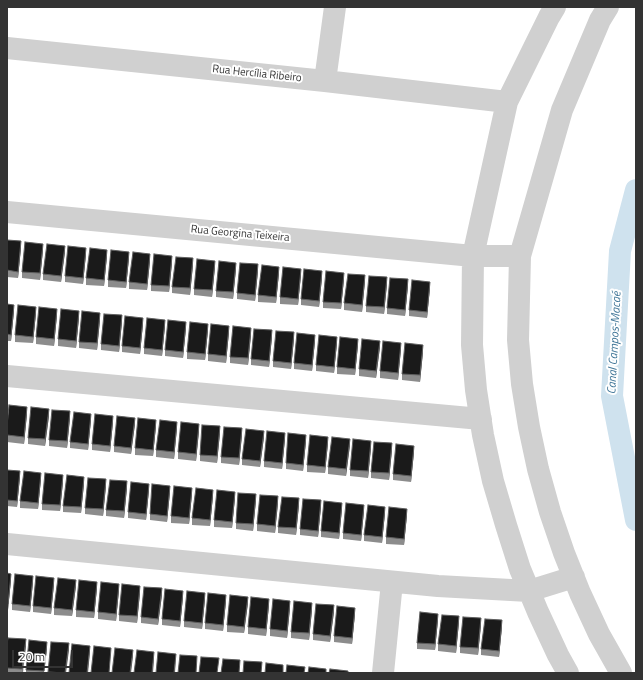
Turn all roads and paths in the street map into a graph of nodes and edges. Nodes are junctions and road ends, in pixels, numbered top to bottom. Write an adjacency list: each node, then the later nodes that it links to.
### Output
1 (335, 7): 5 (street)
2 (555, 7): 6 (street)
3 (608, 7): 9 (street)
4 (7, 48): 5 (street, Rua Hercília Ribeiro)
5 (325, 81): 6 (street, Rua Hercília Ribeiro)
6 (507, 102): 8 (street)
7 (7, 212): 8 (street, Rua Georgina Teixeira)
8 (473, 256): 9 (street, Rua Georgina Teixeira); 11 (street)
9 (520, 256): 13 (street)
10 (7, 376): 11 (street)
11 (481, 419): 15 (street)
12 (7, 544): 14 (street)
13 (574, 577): 15 (street); 18 (street)
14 (392, 582): 15 (street); 16 (street)
15 (529, 591): 17 (street)
16 (383, 673)
17 (568, 673)
18 (621, 673)

